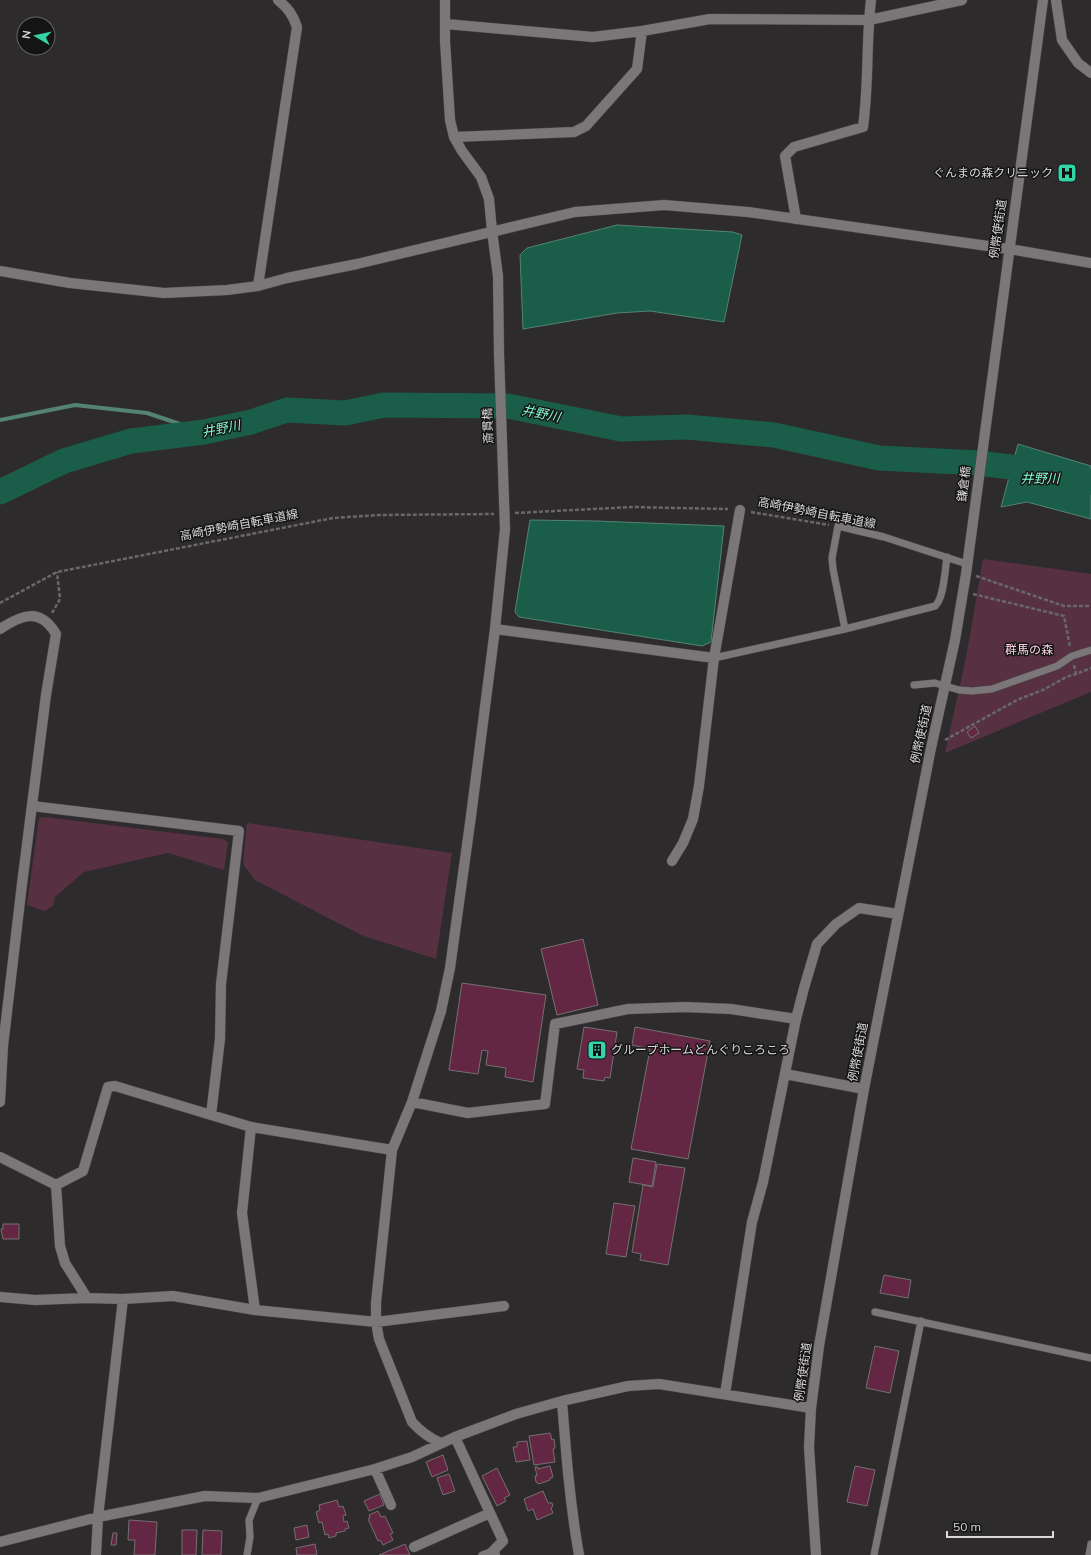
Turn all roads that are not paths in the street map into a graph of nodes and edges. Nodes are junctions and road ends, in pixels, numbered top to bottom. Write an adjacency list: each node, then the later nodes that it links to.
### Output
1 (278, 0): 17 (street)
2 (445, 0): 8 (street, 斎貫橋)
3 (871, 0): 7 (street)
4 (962, 0): 7 (street)
5 (1043, 0): 14 (street, 例幣使街道)
6 (1056, 0): 10 (street)
7 (869, 20): 9 (street); 12 (street)
8 (446, 24): 9 (street); 11 (street, 斎貫橋)
9 (642, 32): 11 (street)
10 (1091, 73)
11 (454, 137): 13 (street, 斎貫橋)
12 (796, 219): 13 (street); 14 (street)
13 (492, 231): 17 (street); 23 (street, 斎貫橋)
14 (1009, 249): 15 (street); 18 (street, 例幣使街道)
15 (1091, 264)
16 (0, 271): 17 (street)
17 (258, 286)
18 (987, 414): 21 (street, 鎌倉橋)
19 (736, 510): 26 (street)
20 (947, 557): 21 (lane, 高崎伊勢崎自転車道線); 24 (lane); 24 (lane, 高崎伊勢崎自転車道線)
21 (965, 561): 28 (street, 例幣使街道)
22 (0, 629): 29 (street)
23 (496, 629): 26 (street); 36 (street, 斎貫橋)
24 (844, 629): 26 (lane)
25 (1091, 650): 28 (lane)
26 (714, 658): 30 (street)
27 (914, 685): 28 (lane)
28 (944, 686): 31 (street, 例幣使街道)
29 (32, 806): 35 (street); 37 (street)
30 (672, 861)
31 (898, 914): 32 (street); 34 (street, 例幣使街道)
32 (796, 1019): 33 (street); 36 (street)
33 (785, 1074): 34 (street); 51 (street)
34 (864, 1089): 53 (street, 例幣使街道)
35 (0, 1102)
36 (412, 1102): 39 (street, 斎貫橋)
37 (211, 1115): 38 (street); 41 (street)
38 (251, 1127): 39 (street); 46 (street)
39 (392, 1150): 49 (street, 斎貫橋)
40 (0, 1157): 41 (street)
41 (56, 1185): 43 (street)
42 (0, 1298): 43 (street)
43 (87, 1298): 44 (street)
44 (123, 1299): 46 (street); 60 (street)
45 (504, 1306): 49 (street)
46 (255, 1310): 49 (street)
47 (875, 1312): 48 (lane)
48 (921, 1321): 50 (lane); 70 (lane)
49 (376, 1322): 55 (street, 斎貫橋)
50 (1091, 1358)
51 (725, 1394): 52 (street); 53 (street)
52 (562, 1401): 54 (street); 68 (street)
53 (811, 1408): 69 (street, 例幣使街道)
54 (455, 1437): 55 (street); 59 (street)
55 (441, 1442): 56 (street)
56 (375, 1469): 57 (street); 58 (street)
57 (258, 1498): 60 (street); 66 (lane)
58 (391, 1505)
59 (490, 1513): 63 (street); 64 (street)
60 (98, 1517): 61 (street); 65 (street)
61 (0, 1542)
62 (1091, 1544): 71 (lane)
63 (414, 1547)
64 (494, 1553): 67 (lane)
65 (96, 1555)
66 (247, 1555)
67 (482, 1555)
68 (579, 1555)
69 (816, 1555)
70 (874, 1555)
71 (1089, 1555)

